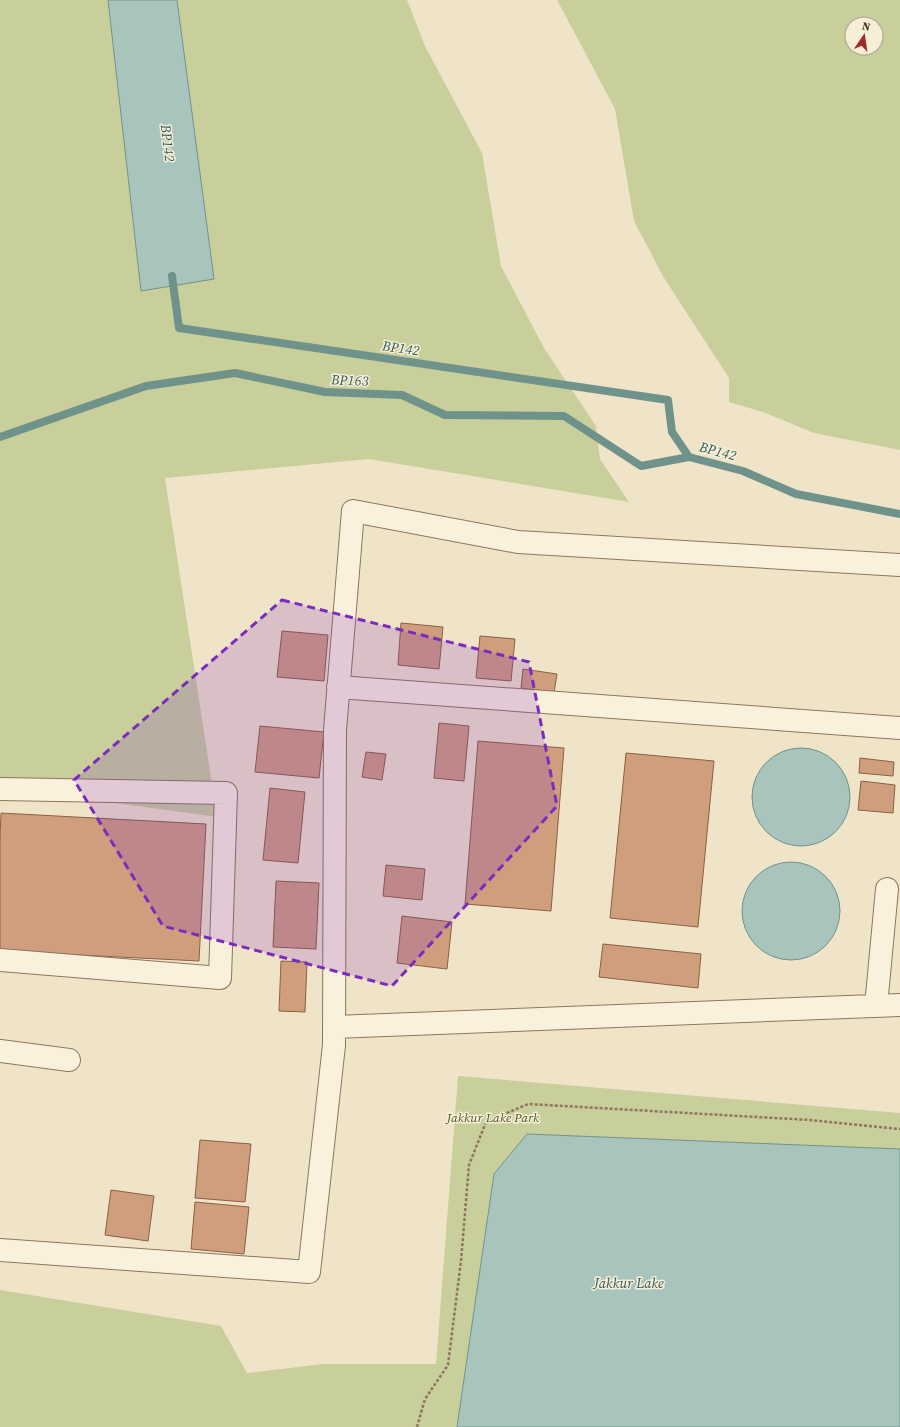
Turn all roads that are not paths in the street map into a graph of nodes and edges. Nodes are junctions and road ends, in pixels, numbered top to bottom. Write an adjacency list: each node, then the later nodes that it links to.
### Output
1 (900, 565): 2 (street)
2 (338, 687): 3 (street); 9 (street)
3 (900, 728)
4 (0, 789): 6 (street)
5 (887, 889): 8 (street)
6 (0, 960)
7 (900, 1005): 8 (street)
8 (876, 1006): 9 (street)
9 (334, 1027): 12 (street)
10 (0, 1051): 11 (street)
11 (69, 1060)
12 (0, 1250)

